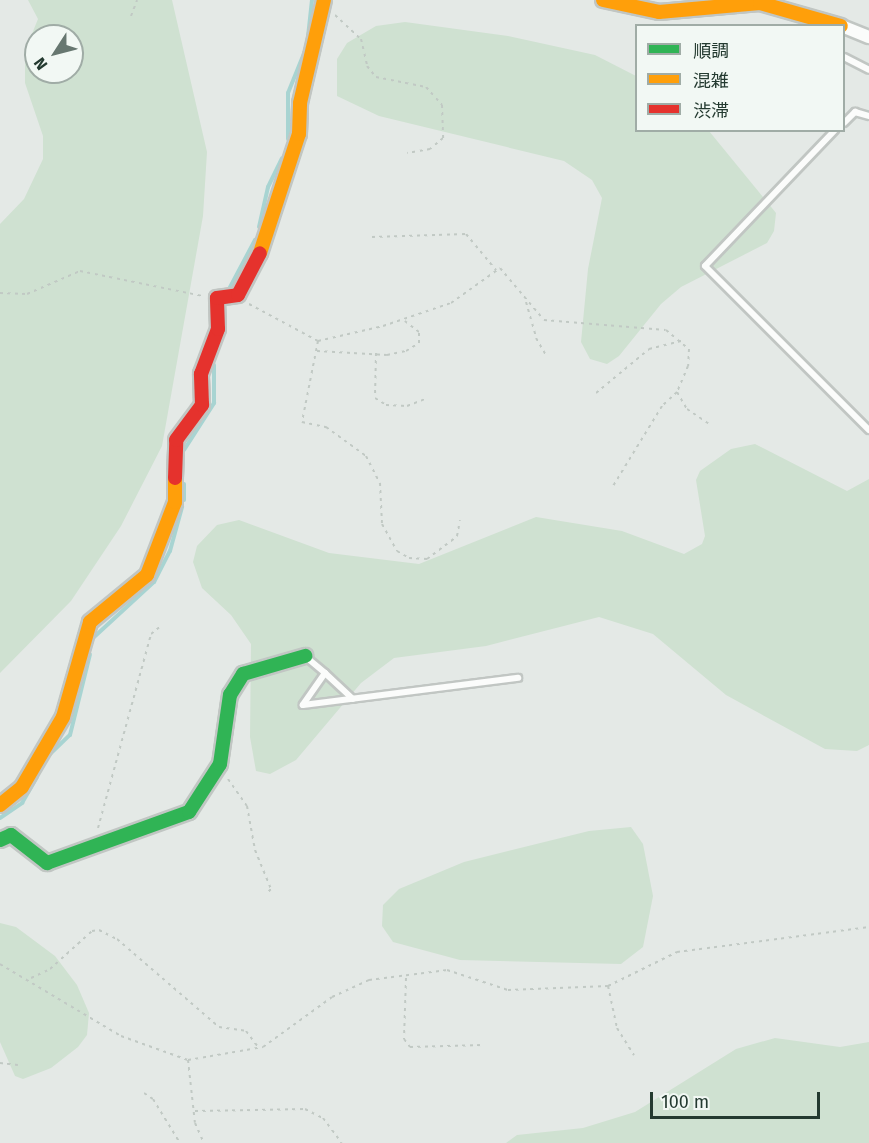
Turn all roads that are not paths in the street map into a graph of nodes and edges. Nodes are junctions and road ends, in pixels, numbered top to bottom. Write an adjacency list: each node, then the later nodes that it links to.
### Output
1 (603, 0): 3 (street)
2 (324, 4): 17 (street)
3 (810, 22): 4 (street)
4 (826, 24)
5 (845, 27): 6 (street)
6 (869, 37)
7 (845, 58): 8 (lane)
8 (869, 70)
9 (869, 116): 10 (lane)
10 (845, 121)
11 (833, 132): 12 (lane)
12 (869, 430)
13 (305, 656): 14 (lane); 18 (street)
14 (325, 673): 16 (lane); 16 (lane)
15 (518, 678): 16 (lane)
16 (353, 699)
17 (0, 805)
18 (0, 840)

